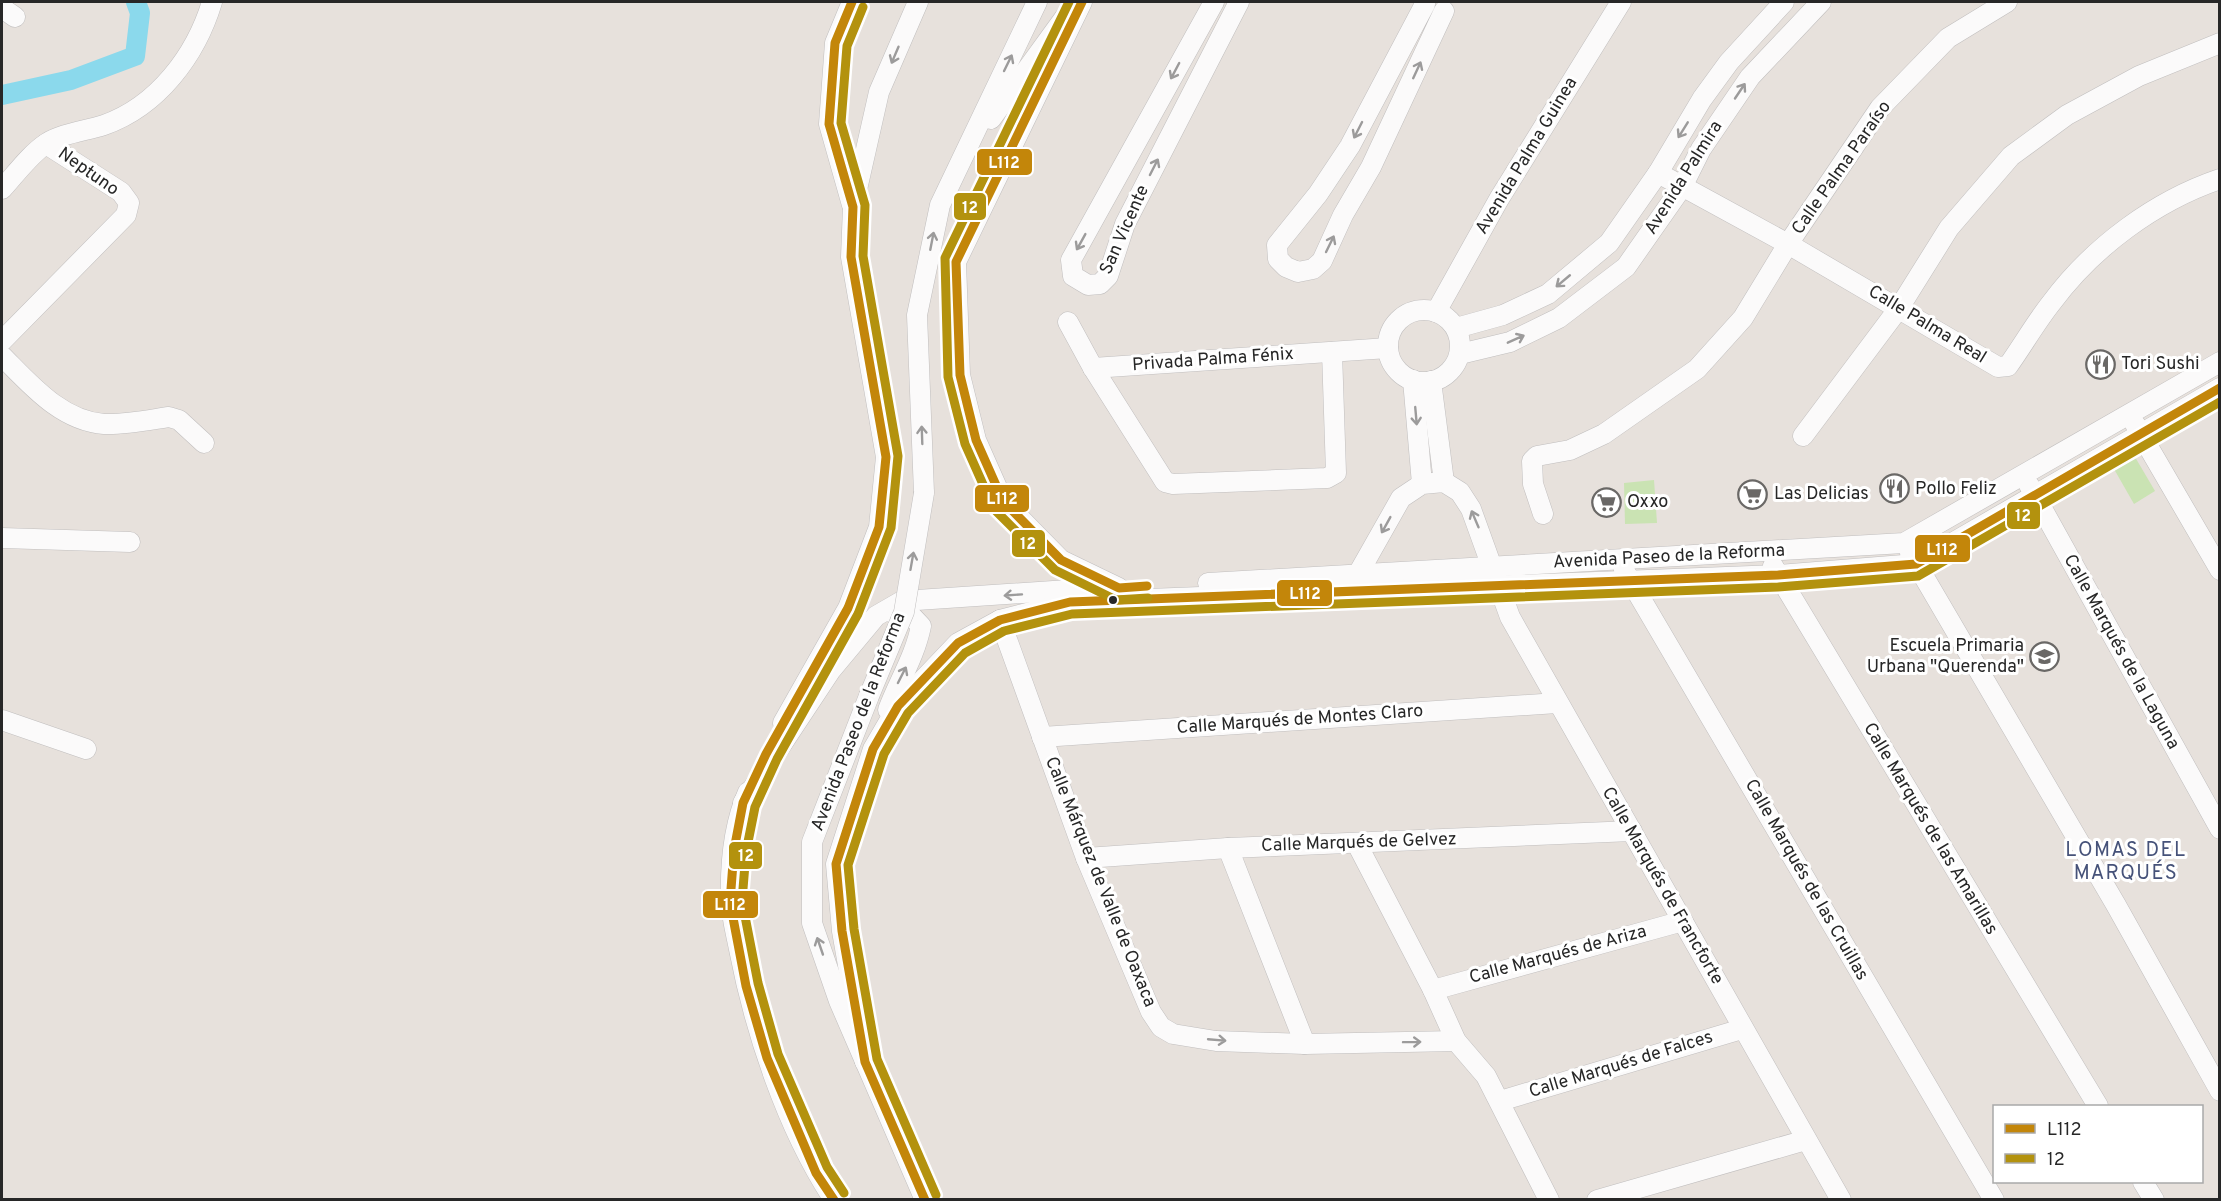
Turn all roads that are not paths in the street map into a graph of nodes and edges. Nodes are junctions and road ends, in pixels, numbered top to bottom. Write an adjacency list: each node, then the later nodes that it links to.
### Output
1 (212, 2): 18 (street)
2 (852, 2): 24 (street)
3 (918, 2): 24 (street, one-way to 24)
4 (1076, 2): 19 (street)
5 (1082, 2): 59 (street)
6 (1214, 2): 15 (street, San Vicente)
7 (1239, 2): 16 (street, San Vicente)
8 (1621, 2): 27 (street, Avenida Palma Guinea)
9 (1784, 2): 20 (street, Avenida Palmira, one-way to 20)
10 (1821, 2): 22 (street, Avenida Palmira, one-way to 10)
11 (2007, 2): 25 (street, Calle Palma Paraíso)
12 (1035, 3): 19 (street, Avenida Paseo de la Reforma, one-way to 12)
13 (1424, 3): 14 (street); 14 (street, one-way to 14)
14 (1450, 6)
15 (1195, 34): 16 (street); 16 (street, San Vicente, one-way to 16)
16 (1216, 42)
17 (2220, 43): 26 (street)
18 (46, 144): 23 (street); 30 (street, Neptuno)
19 (961, 160): 78 (street, Avenida Paseo de la Reforma, one-way to 19, bridge)
20 (1658, 173): 22 (street, Calle Palma Real); 29 (street, Avenida Palmira, one-way to 29)
21 (2220, 179): 26 (street, Calle Palma Real)
22 (1682, 187): 25 (street, Calle Palma Real); 33 (street, Avenida Palmira, one-way to 22)
23 (2, 189)
24 (853, 207): 67 (street)
25 (1788, 244): 26 (street, Calle Palma Real); 47 (street, Calle Palma Paraíso)
26 (1899, 308): 41 (street)
27 (1436, 312): 29 (street); 31 (street)
28 (1068, 322): 36 (street)
29 (1456, 328): 33 (street)
30 (2, 341)
31 (1388, 348): 32 (street, Privada Palma Fénix); 37 (street)
32 (1332, 352): 36 (street, Privada Palma Fénix); 36 (street)
33 (1460, 354): 37 (street)
34 (2, 356): 42 (street)
35 (2220, 362): 39 (street, Avenida Paseo de la Reforma)
36 (1093, 368)
37 (1422, 381): 44 (street); 45 (street, one-way to 45)
38 (2220, 388): 40 (street, Avenida Paseo de la Reforma)
39 (2129, 414): 40 (street); 43 (street, Avenida Paseo de la Reforma)
40 (2141, 435): 46 (street, Avenida Paseo de la Reforma); 54 (street)
41 (1803, 436)
42 (204, 443)
43 (2023, 475): 46 (street, Calle Marqués de la Laguna); 50 (street, Avenida Paseo de la Reforma)
44 (1444, 482): 45 (street); 56 (street, one-way to 44)
45 (1422, 484): 55 (street, one-way to 55)
46 (2034, 496): 53 (street, Avenida Paseo de la Reforma); 68 (street, Calle Marqués de la Laguna)
47 (1543, 514)
48 (2, 538): 49 (street)
49 (130, 542)
50 (1904, 543): 51 (street, Avenida Paseo de la Reforma); 53 (street)
51 (1764, 551): 52 (street, Avenida Paseo de la Reforma); 57 (street, Calle Marqués de las Amarillas)
52 (1618, 560): 56 (street, Avenida Paseo de la Reforma); 58 (street, Calle Marqués de las Cruillas)
53 (1917, 564): 57 (street, Avenida Paseo de la Reforma); 79 (street)
54 (2220, 570)
55 (1358, 574): 56 (street, Avenida Paseo de la Reforma); 59 (street, Avenida Paseo de la Reforma)
56 (1496, 575): 58 (street, Avenida Paseo de la Reforma); 61 (street, Avenida Paseo de la Reforma); 62 (street, Calle Marqués de Francforte)
57 (1779, 575): 58 (street, Avenida Paseo de la Reforma); 81 (street, Calle Marqués de las Amarillas)
58 (1630, 579): 89 (street, Calle Marqués de las Cruillas)
59 (1119, 588): 60 (street, Avenida Paseo de la Reforma, one-way to 60)
60 (876, 616): 66 (street, one-way to 60); 67 (street)
61 (1000, 620): 64 (street, Calle Márquez de Valle de Oaxaca); 66 (street, Avenida Paseo de la Reforma)
62 (1557, 703): 64 (street, Calle Marqués de Montes Claro); 69 (street, Calle Marqués de Francforte)
63 (2, 720): 65 (street)
64 (1042, 737): 72 (street, Calle Márquez de Valle de Oaxaca)
65 (86, 749)
66 (873, 749): 78 (street, Avenida Paseo de la Reforma)
67 (743, 803): 84 (street)
68 (2220, 829)
69 (1632, 831): 70 (street, Calle Marqués de Gelvez); 73 (street, Calle Marqués de Francforte)
70 (1357, 844): 71 (street, Calle Marqués de Gelvez); 74 (street)
71 (1228, 848): 72 (street, Calle Marqués de Gelvez); 77 (street)
72 (1086, 858): 77 (street, Calle Márquez de Valle de Oaxaca, one-way to 77)
73 (1683, 921): 74 (street, Calle Marqués de Ariza); 75 (street, Calle Marqués de Francforte)
74 (1433, 990): 76 (street)
75 (1743, 1029): 80 (street, Calle Marqués de Falces); 82 (street, Calle Marqués de Francforte)
76 (1456, 1041): 77 (street, Calle Márquez de Valle de Oaxaca, one-way to 76); 80 (street)
77 (1305, 1044)
78 (865, 1062): 85 (street, Avenida Paseo de la Reforma)
79 (2220, 1091)
80 (1500, 1101): 86 (street)
81 (2097, 1105)
82 (1806, 1140): 87 (street); 88 (street, Calle Marqués de Francforte)
83 (2144, 1183): 90 (street)
84 (834, 1200)
85 (924, 1200)
86 (1549, 1200)
87 (1597, 1200)
88 (1841, 1200)
89 (1994, 1200)
90 (2154, 1200)

